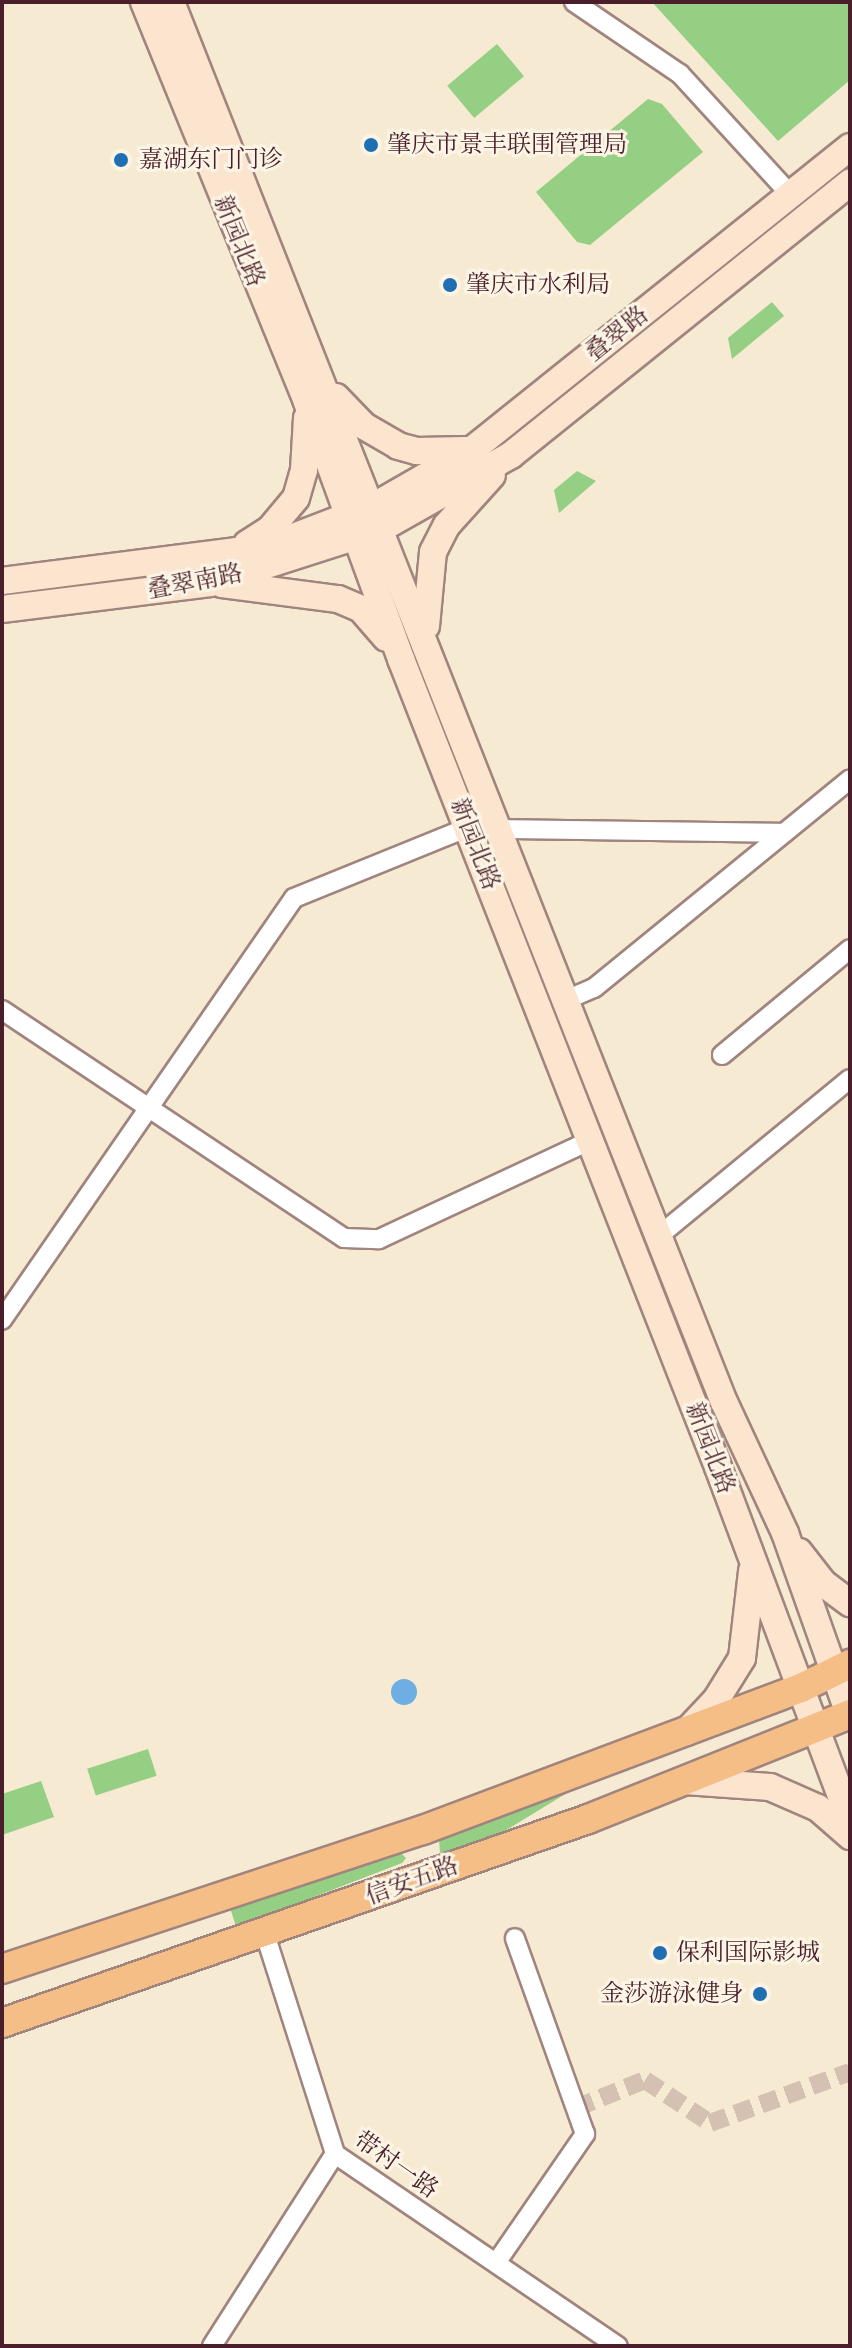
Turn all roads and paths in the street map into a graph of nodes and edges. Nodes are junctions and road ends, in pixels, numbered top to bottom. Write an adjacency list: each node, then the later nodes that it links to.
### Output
1 (144, 2): 7 (main road, 新园北路)
2 (171, 2): 7 (main road, 新园北路)
3 (574, 2): 6 (street)
4 (850, 147): 6 (main road, 叠翠路)
5 (850, 182): 10 (main road, 叠翠路)
6 (791, 195): 9 (main road, 叠翠路)
7 (290, 337): 8 (main road, 新园北路)
8 (314, 392): 11 (main road); 13 (main road, 新园北路); 14 (main road)
9 (539, 397): 10 (main road); 11 (main road, 叠翠路)
10 (555, 418): 12 (main road, 叠翠路)
11 (473, 449): 13 (main road, 叠翠路)
12 (511, 455): 13 (main road, 叠翠路); 19 (main road)
13 (366, 522): 14 (main road, 叠翠南路); 17 (main road, 叠翠南路); 19 (main road, 新园北路); 20 (main road, 新园北路)
14 (237, 551): 15 (main road, 叠翠南路)
15 (206, 554): 16 (main road, 叠翠南路); 17 (main road)
16 (2, 581)
17 (210, 583): 18 (main road, 叠翠南路); 20 (main road)
18 (2, 609)
19 (426, 641): 21 (main road, 新园北路)
20 (401, 659): 22 (main road, 新园北路)
21 (449, 698): 22 (main road); 25 (main road, 新园北路)
22 (421, 709): 24 (main road, 新园北路)
23 (850, 779): 26 (street)
24 (469, 827): 32 (street); 33 (main road, 新园北路)
25 (501, 829): 26 (street); 28 (main road, 新园北路)
26 (784, 833): 28 (street)
27 (850, 949): 30 (street)
28 (568, 999): 34 (main road, 新园北路)
29 (2, 1010): 32 (street)
30 (722, 1055)
31 (850, 1079): 34 (street)
32 (148, 1109): 33 (street); 35 (street)
33 (589, 1141): 37 (main road, 新园北路)
34 (661, 1234): 36 (main road, 新园北路)
35 (2, 1320)
36 (751, 1454): 37 (main road); 38 (main road, 新园北路)
37 (718, 1467): 39 (main road, 新园北路)
38 (785, 1533): 40 (main road); 41 (main road, 新园北路)
39 (753, 1563): 42 (main road, 新园北路); 45 (main road)
40 (850, 1603)
41 (842, 1669): 42 (main road, 信安五路); 43 (main road, 新园北路)
42 (801, 1688): 44 (main road, 新园北路); 45 (main road, 信安五路)
43 (850, 1715): 44 (main road, 信安五路)
44 (817, 1726): 46 (main road, 信安五路); 47 (main road, 新园北路)
45 (686, 1732): 48 (main road, 信安五路)
46 (685, 1781): 49 (main road); 50 (main road, 信安五路)
47 (850, 1820)
48 (398, 1836): 50 (main road); 53 (main road, 信安五路)
49 (850, 1836)
50 (409, 1882): 51 (main road, 信安五路)
51 (265, 1934): 54 (main road, 信安五路); 55 (street, 带村一路)
52 (515, 1938): 56 (street)
53 (2, 1969)
54 (2, 2022)
55 (335, 2154): 56 (street, 带村一路); 57 (street)
56 (496, 2263): 58 (street, 带村一路)
57 (212, 2346)
58 (618, 2346)

